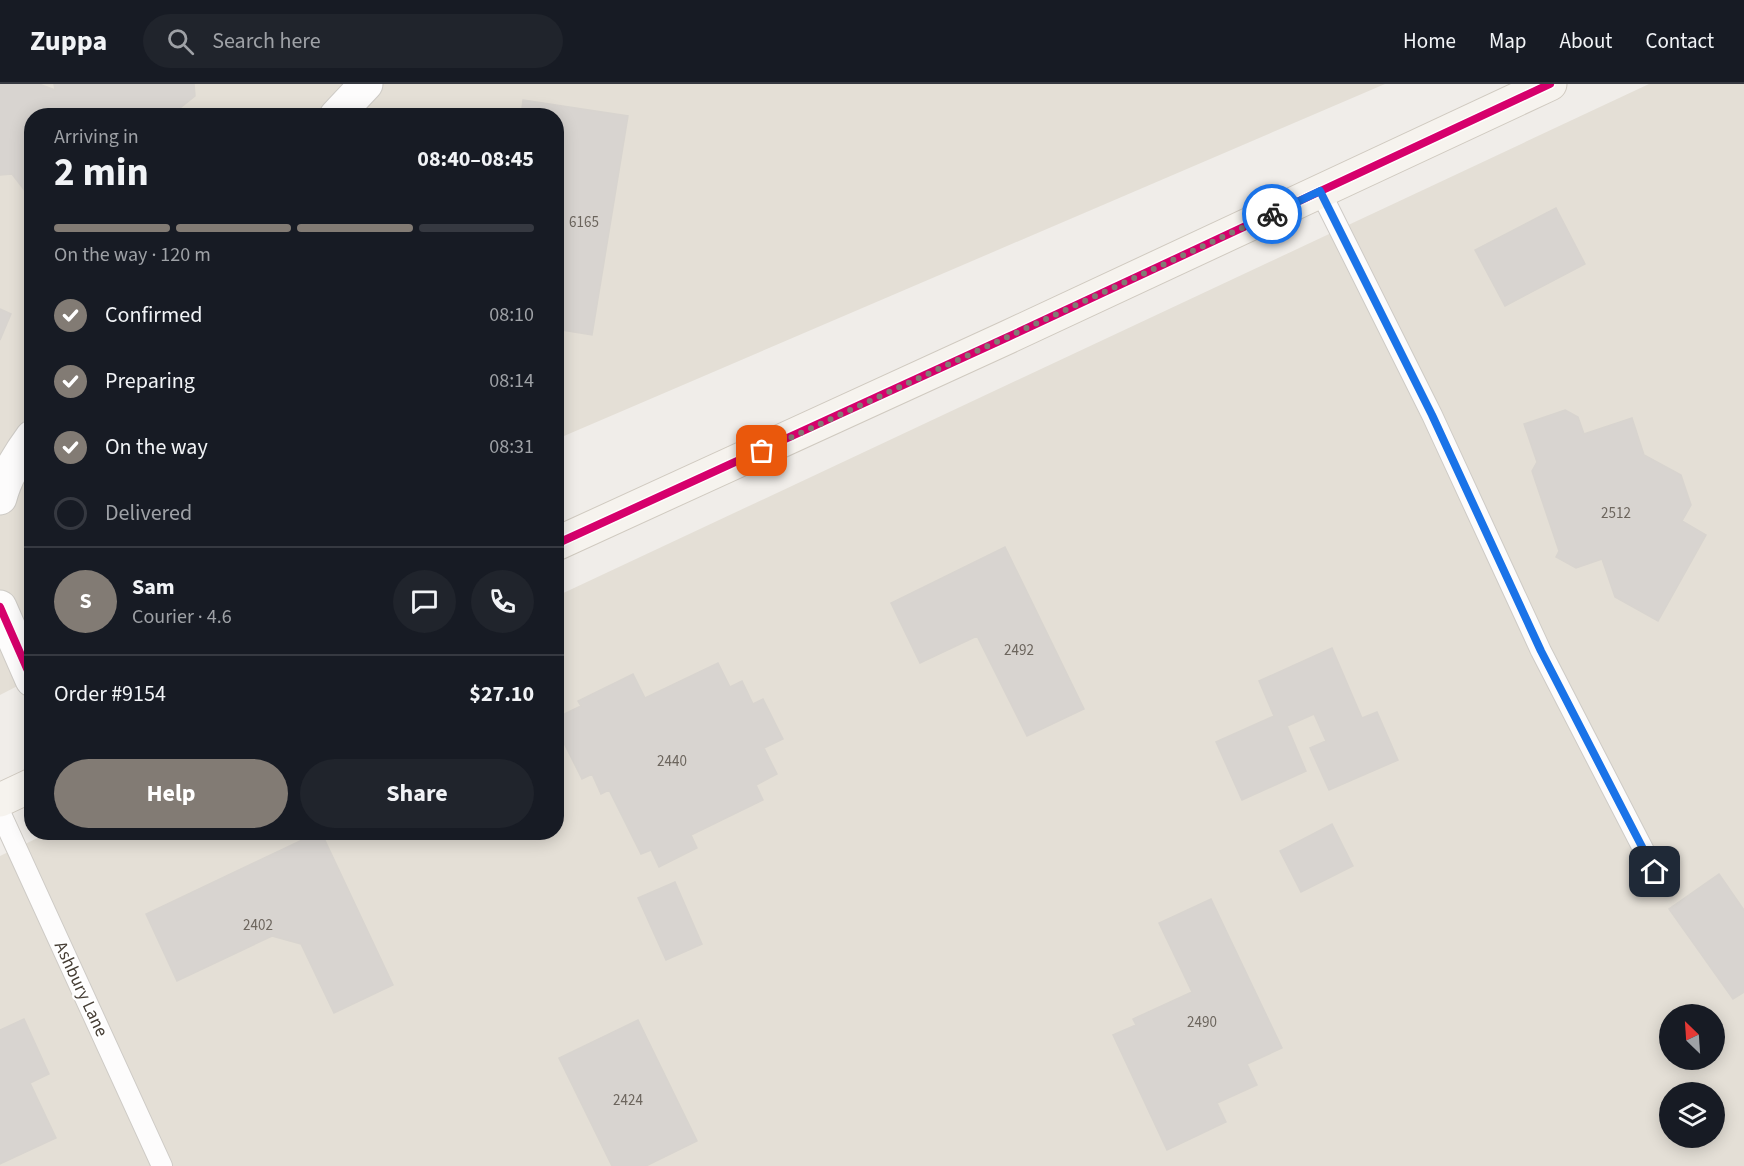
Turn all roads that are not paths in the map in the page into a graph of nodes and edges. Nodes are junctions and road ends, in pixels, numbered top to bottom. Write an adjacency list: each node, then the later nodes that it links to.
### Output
1 (366, 84): 3 (street)
2 (1550, 84): 4 (main road)
3 (344, 108)
4 (1320, 191): 7 (main road); 13 (lane)
5 (24, 448): 6 (street)
6 (0, 498)
7 (564, 540)
8 (1, 611): 9 (street)
9 (24, 662)
10 (24, 789): 11 (main road)
11 (0, 800)
12 (0, 812): 14 (lane, Ashbury Lane)
13 (1655, 872)
14 (162, 1166)

